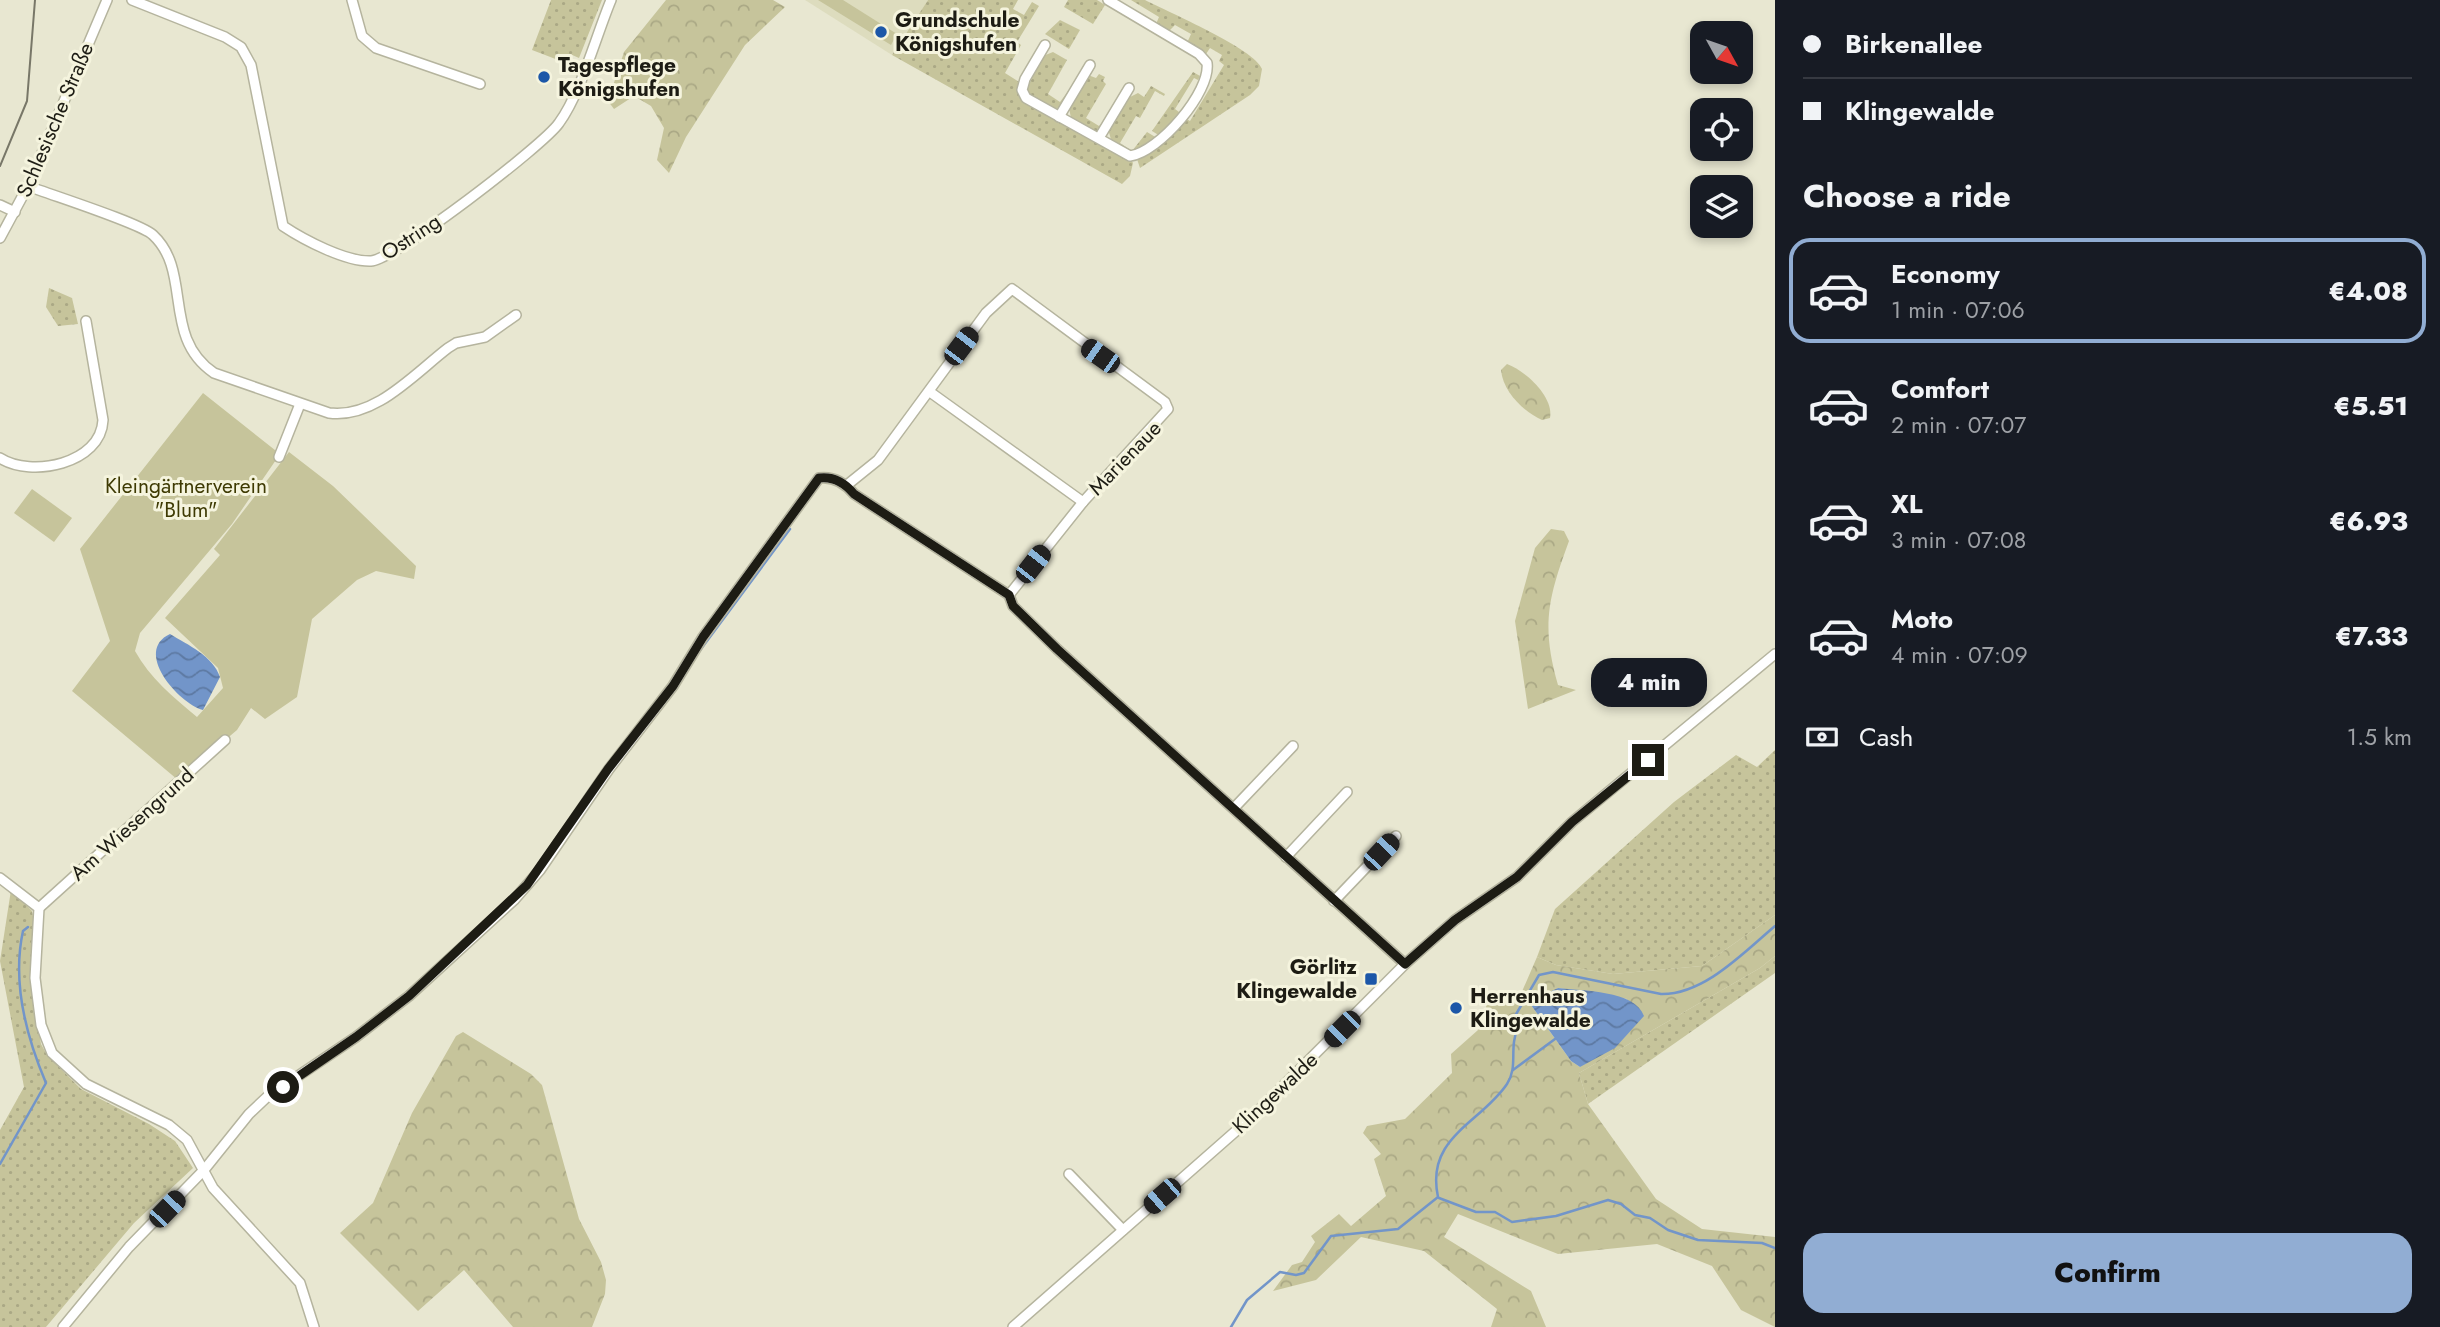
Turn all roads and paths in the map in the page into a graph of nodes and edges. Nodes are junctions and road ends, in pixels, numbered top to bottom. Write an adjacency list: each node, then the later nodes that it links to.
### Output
1 (107, 0): 12 (street, Schlesische Straße)
2 (132, 0): 4 (street, Ostring)
3 (352, 0): 8 (street)
4 (611, 0)
5 (1108, 0): 11 (street)
6 (1045, 46): 10 (street)
7 (1090, 65): 10 (street)
8 (480, 83)
9 (1129, 88): 11 (street)
10 (1059, 117): 11 (street)
11 (1100, 138)
12 (28, 186): 14 (street, Schlesische Straße); 19 (street)
13 (0, 205): 14 (street)
14 (15, 212): 15 (street, Schlesische Straße)
15 (0, 239)
16 (516, 315): 19 (street)
17 (86, 321): 21 (street)
18 (930, 392): 22 (street, Marienaue); 23 (street, Marienaue); 23 (street, Marienaue)
19 (300, 404): 20 (street)
20 (279, 457)
21 (0, 458)
22 (847, 485): 24 (street); 36 (street)
23 (1083, 502): 24 (street, Marienaue)
24 (1009, 595): 29 (street)
25 (1775, 654): 35 (street, Klingewalde)
26 (225, 740): 34 (street, Am Wiesengrund)
27 (1293, 746): 29 (street)
28 (1348, 792): 31 (street)
29 (1234, 808): 31 (street)
30 (1396, 836): 33 (street)
31 (1286, 857): 33 (street)
32 (0, 878): 34 (street)
33 (1335, 901): 35 (street)
34 (39, 908): 36 (street)
35 (1405, 964): 38 (street, Klingewalde)
36 (204, 1170): 39 (street); 40 (street)
37 (1069, 1174): 38 (street)
38 (1123, 1230): 41 (street, Klingewalde)
39 (63, 1327)
40 (314, 1327)
41 (1013, 1327)

